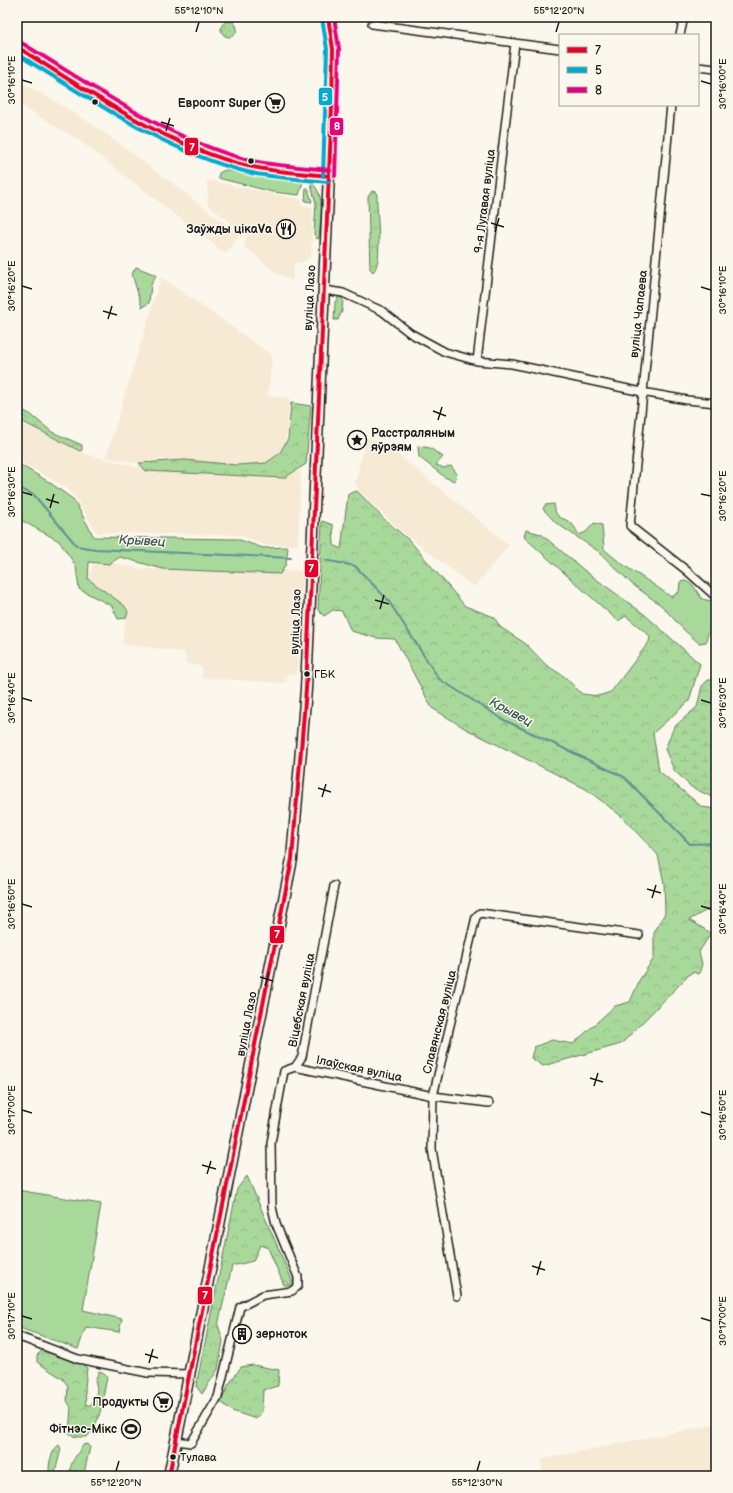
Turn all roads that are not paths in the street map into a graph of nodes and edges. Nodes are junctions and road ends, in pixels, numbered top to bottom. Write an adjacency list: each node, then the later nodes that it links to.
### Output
1 (328, 17): 11 (main road, вуліца Лазо)
2 (684, 17): 4 (street)
3 (372, 24): 5 (street)
4 (680, 34)
5 (516, 43): 7 (street); 13 (street, 9-я Лугавая вуліца)
6 (17, 48): 11 (main road)
7 (559, 49)
8 (699, 67): 9 (street)
9 (716, 69)
10 (671, 106): 14 (street, вуліца Чапаева)
11 (329, 176): 12 (main road, вуліца Лазо)
12 (324, 290): 13 (street); 24 (main road, вуліца Лазо)
13 (477, 361): 14 (street)
14 (642, 392): 15 (street); 16 (street, вуліца Чапаева)
15 (716, 403)
16 (716, 597)
17 (334, 886): 19 (street, Віцебская вуліца)
18 (639, 935): 20 (street, Славянская вуліца)
19 (295, 1067): 20 (street, Ілаўская вуліца); 25 (street, Віцебская вуліца)
20 (433, 1096): 21 (street, Ілаўская вуліца); 22 (street, Славянская вуліца)
21 (489, 1103)
22 (457, 1296)
23 (17, 1336): 24 (street)
24 (190, 1374): 25 (main road, вуліца Лазо)
25 (176, 1441): 26 (main road, вуліца Лазо)
26 (169, 1476)

